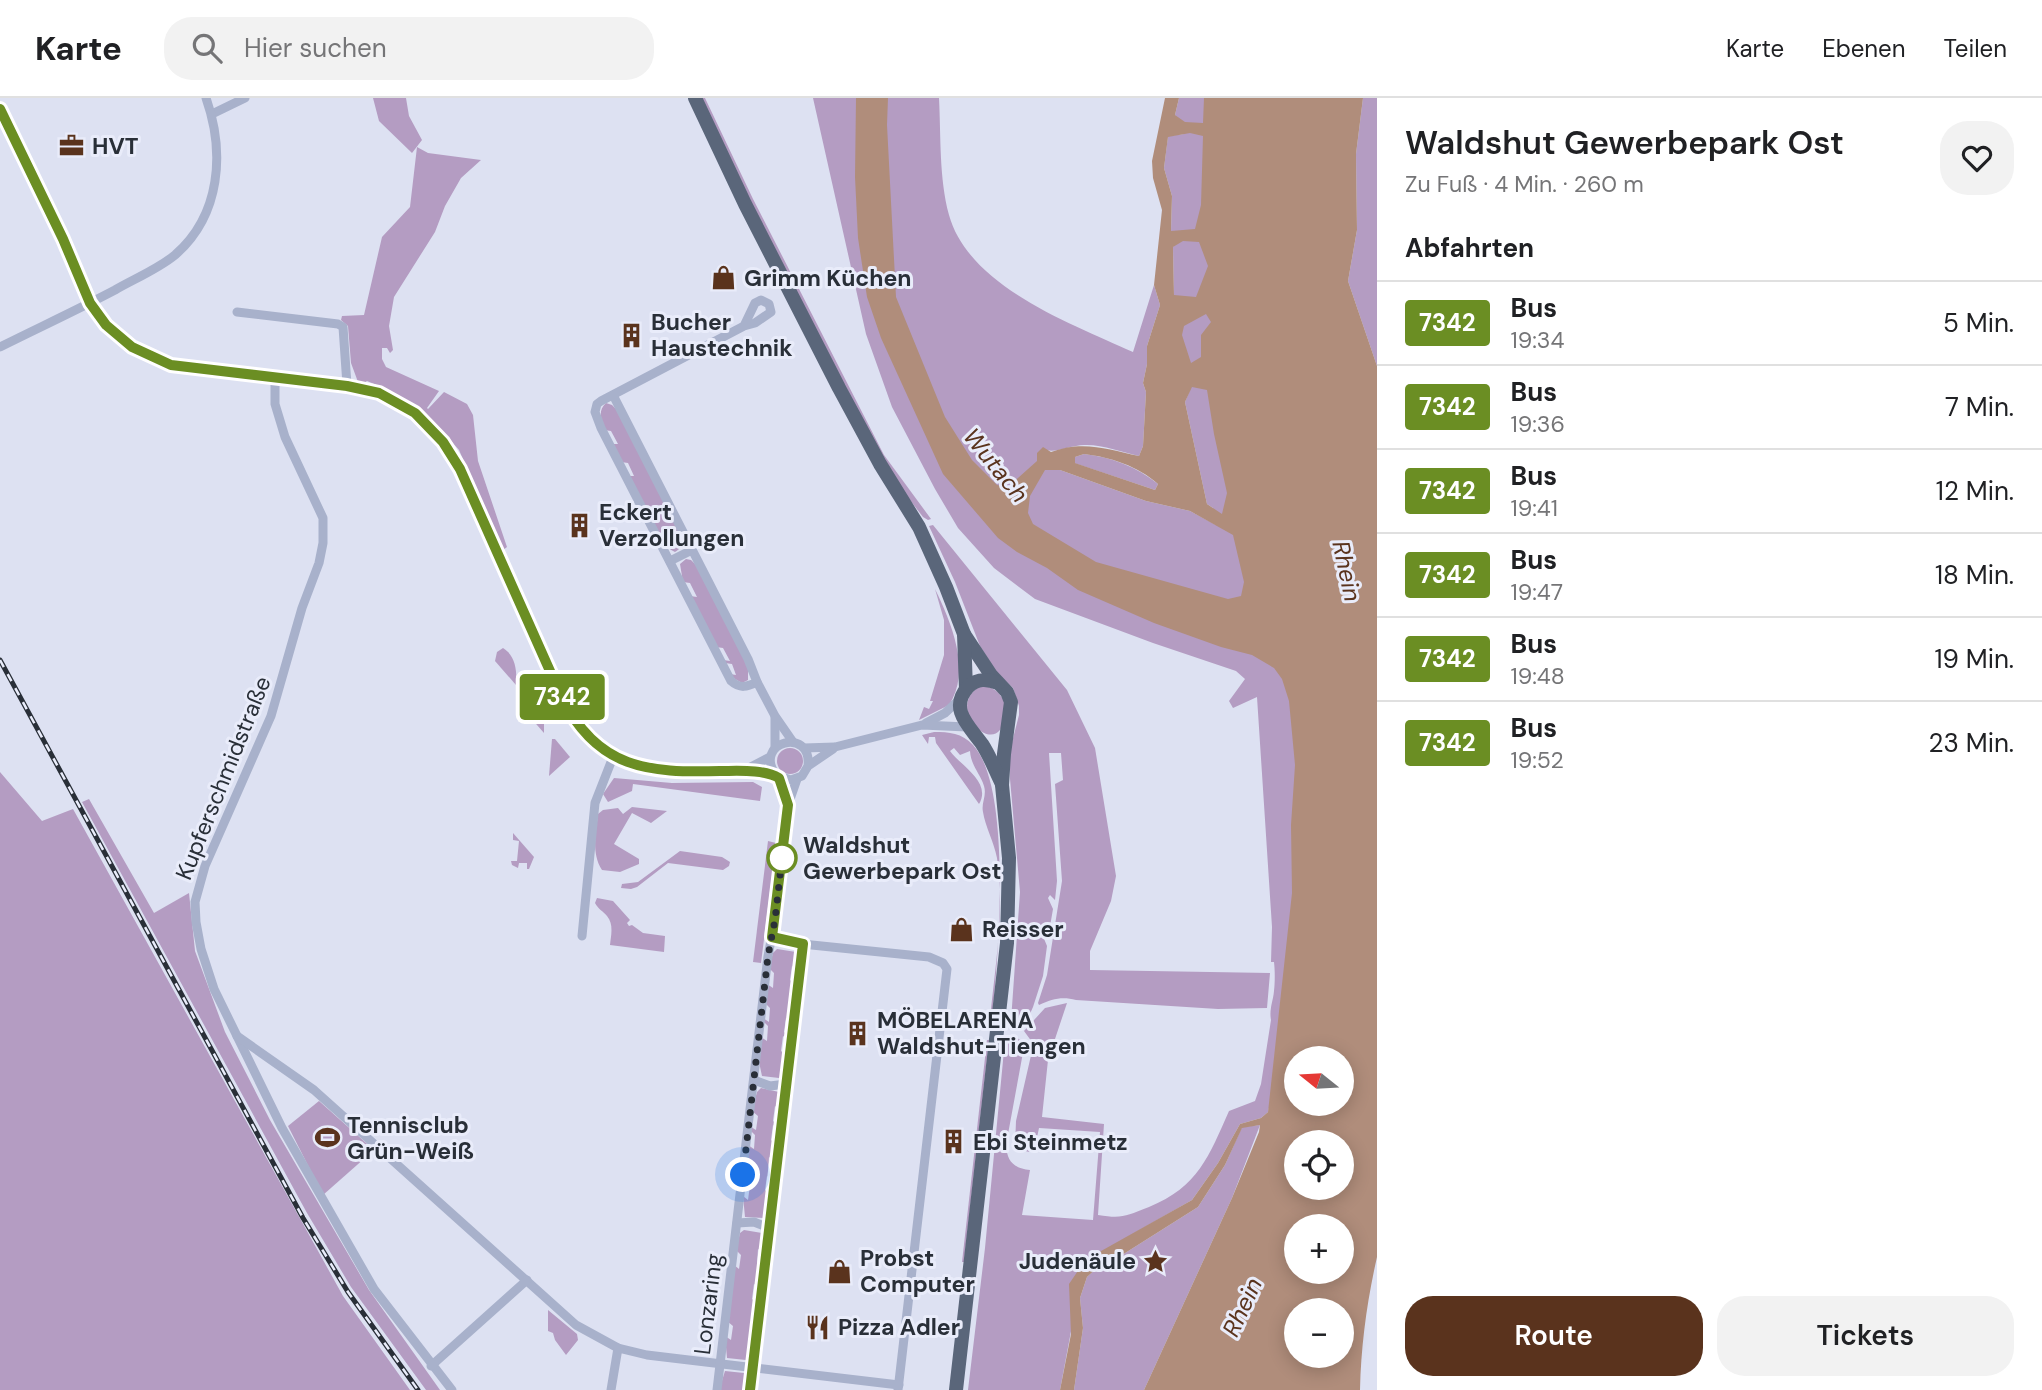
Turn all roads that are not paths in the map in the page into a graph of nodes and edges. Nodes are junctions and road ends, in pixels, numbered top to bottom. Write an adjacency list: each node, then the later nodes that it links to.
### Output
1 (206, 98): 5 (street)
2 (245, 98): 5 (street)
3 (695, 98): 15 (main road)
4 (0, 109): 6 (street)
5 (212, 114): 6 (street)
6 (90, 303): 9 (street); 10 (street)
7 (237, 312): 11 (street)
8 (744, 326): 12 (street)
9 (0, 347)
10 (275, 379): 11 (street); 38 (street, Kupferschmidstraße)
11 (347, 386): 27 (street)
12 (613, 395): 13 (street); 14 (street)
13 (692, 550): 14 (street); 16 (street)
14 (670, 561): 16 (street)
15 (964, 634): 17 (main road); 18 (main road)
16 (757, 682): 19 (street)
17 (998, 683): 18 (main road); 21 (main road)
18 (964, 693): 20 (street); 22 (main road)
19 (775, 716): 23 (street); 24 (street)
20 (922, 725): 22 (street); 25 (street)
21 (1008, 727): 22 (main road); 33 (main road)
22 (971, 731): 33 (main road)
23 (793, 742): 24 (street); 26 (street)
24 (775, 747): 28 (street)
25 (835, 747): 26 (street); 29 (street)
26 (804, 748): 29 (street)
27 (612, 757): 30 (street); 35 (street)
28 (770, 757): 30 (street); 31 (street)
29 (808, 766): 32 (street)
30 (745, 770): 31 (street)
31 (777, 776): 32 (street); 34 (street)
32 (797, 779): 34 (street)
33 (1002, 785): 53 (main road)
34 (788, 805): 36 (street, Lonzaring)
35 (582, 936)
36 (772, 937): 37 (street); 39 (street, Lonzaring)
37 (803, 944): 40 (street); 48 (street)
38 (235, 1035): 43 (street); 46 (street, Kupferschmidstraße)
39 (754, 1080): 40 (street); 41 (street, Lonzaring)
40 (786, 1084): 42 (street)
41 (737, 1223): 42 (street, Lonzaring); 45 (street, Lonzaring)
42 (769, 1228): 47 (street)
43 (527, 1280): 44 (street); 46 (street)
44 (618, 1348): 45 (street); 50 (street)
45 (720, 1363): 47 (street); 51 (street, Lonzaring)
46 (431, 1366): 49 (street, Kupferschmidstraße)
47 (753, 1368): 48 (street); 52 (street)
48 (899, 1387)
49 (452, 1390)
50 (611, 1390)
51 (717, 1390)
52 (750, 1390)
53 (956, 1390)

